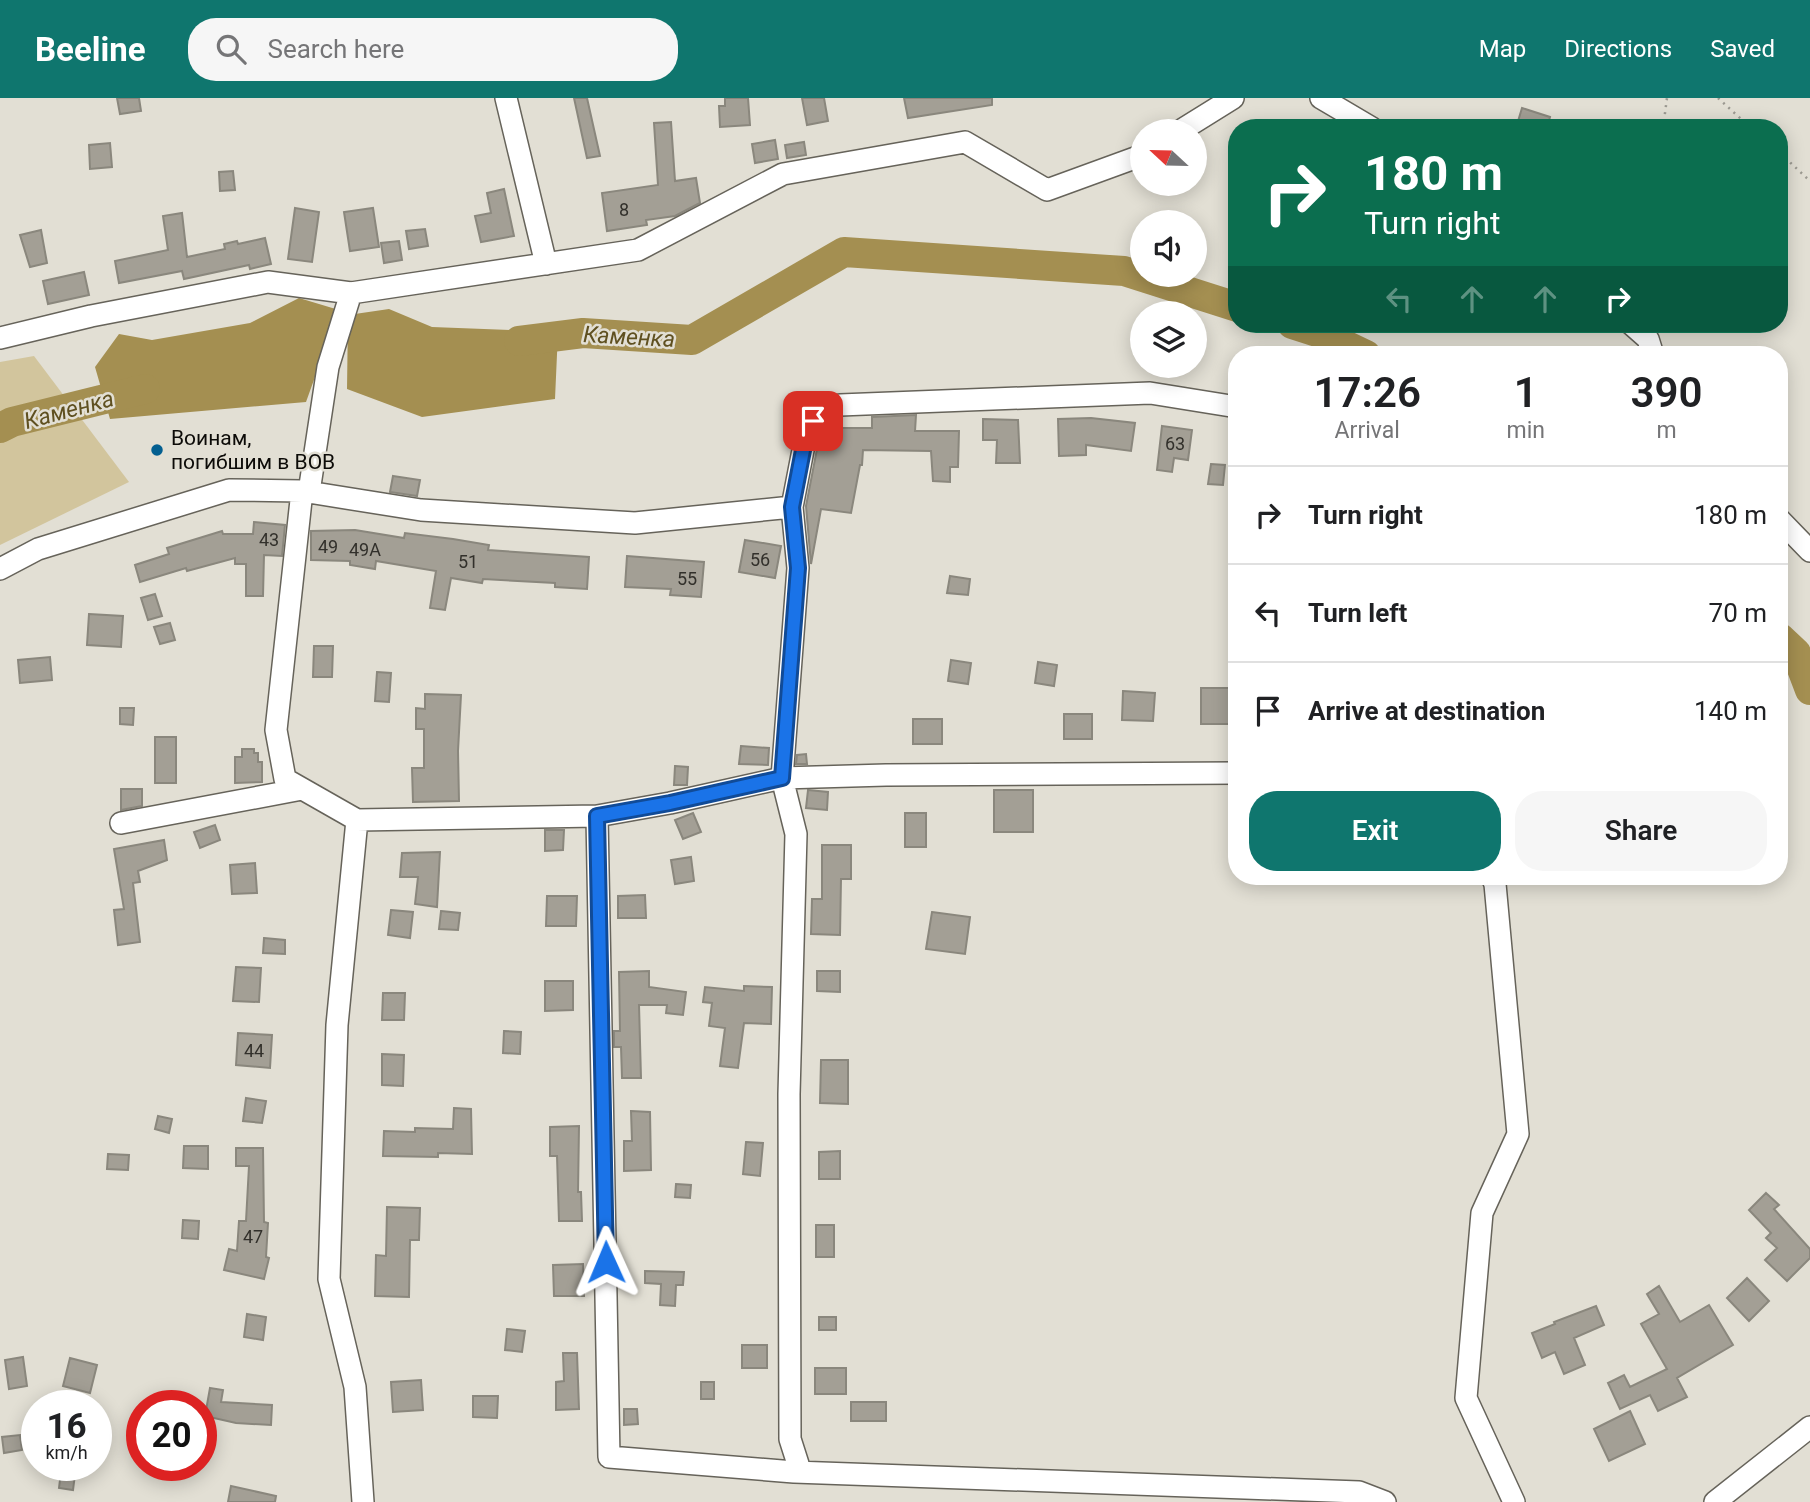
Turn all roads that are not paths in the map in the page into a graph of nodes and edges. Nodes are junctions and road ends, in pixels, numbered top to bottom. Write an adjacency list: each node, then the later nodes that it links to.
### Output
1 (506, 98): 7 (street)
2 (1233, 98): 4 (street)
3 (1321, 98): 5 (street)
4 (1199, 119)
5 (1357, 119)
6 (1130, 160): 7 (street)
7 (545, 264): 8 (street)
8 (351, 293): 9 (street); 11 (street)
9 (0, 338)
10 (1228, 406): 12 (street)
11 (306, 491): 12 (street); 15 (street); 18 (street)
12 (792, 507): 17 (street)
13 (1788, 528): 14 (street)
14 (1810, 551)
15 (0, 569)
16 (1228, 773): 17 (street)
17 (782, 778): 19 (street); 24 (street)
18 (302, 789): 20 (street); 21 (street)
19 (597, 816): 20 (street); 24 (street)
20 (357, 820): 25 (street)
21 (121, 823)
22 (1494, 885): 27 (street)
23 (1810, 1427): 28 (street)
24 (794, 1472): 26 (street)
25 (363, 1502)
26 (1385, 1502)
27 (1514, 1502)
28 (1715, 1502)

